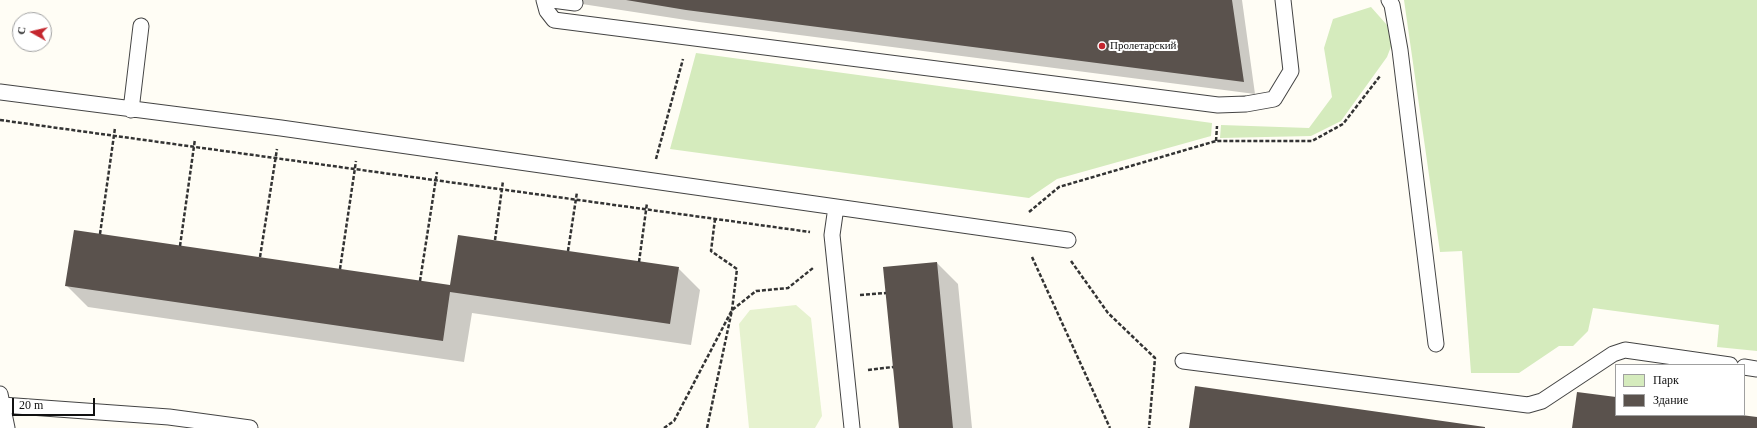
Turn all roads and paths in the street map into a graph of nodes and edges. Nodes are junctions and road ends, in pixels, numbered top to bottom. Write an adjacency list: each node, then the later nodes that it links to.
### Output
1 (544, 0): 7 (lane)
2 (552, 0): 5 (lane)
3 (1283, 0): 7 (lane)
4 (1390, 0): 8 (lane)
5 (575, 3)
6 (141, 26): 10 (lane)
7 (689, 37): 23 (path)
8 (1400, 50): 29 (path); 43 (lane)
9 (0, 92): 10 (lane)
10 (124, 109): 11 (lane); 14 (path)
11 (198, 118): 13 (lane); 16 (path)
12 (0, 120): 14 (path)
13 (280, 128): 15 (lane); 18 (path)
14 (114, 136): 16 (path); 30 (path)
15 (359, 140): 17 (lane); 20 (path)
16 (194, 147): 18 (path); 34 (path)
17 (440, 151): 19 (lane); 22 (path)
18 (276, 158): 20 (path); 38 (path)
19 (506, 160): 21 (lane); 24 (path)
20 (355, 169): 22 (path); 40 (path)
21 (580, 171): 23 (lane); 25 (path)
22 (435, 180): 24 (path); 41 (path)
23 (650, 180): 26 (lane); 27 (path)
24 (502, 189): 25 (path); 33 (path)
25 (576, 200): 27 (path); 35 (path)
26 (836, 208): 29 (lane); 31 (lane)
27 (646, 209): 28 (path); 39 (path)
28 (715, 219): 31 (path); 42 (path)
29 (1006, 231): 32 (lane)
30 (100, 234)
31 (832, 235): 36 (lane)
32 (1061, 239): 55 (path)
33 (495, 240)
34 (180, 246)
35 (568, 251)
36 (834, 252): 42 (path); 53 (lane)
37 (1036, 256): 54 (path)
38 (260, 257)
39 (639, 262)
40 (340, 269)
41 (420, 281)
42 (732, 310): 51 (path); 52 (path)
43 (1436, 344)
44 (1183, 361): 45 (lane)
45 (1723, 364)
46 (1745, 367): 47 (lane)
47 (1757, 369)
48 (1, 399): 49 (lane); 50 (lane)
49 (7, 428)
50 (250, 428)
51 (664, 428)
52 (707, 428)
53 (852, 428)
54 (1110, 428)
55 (1149, 428)

